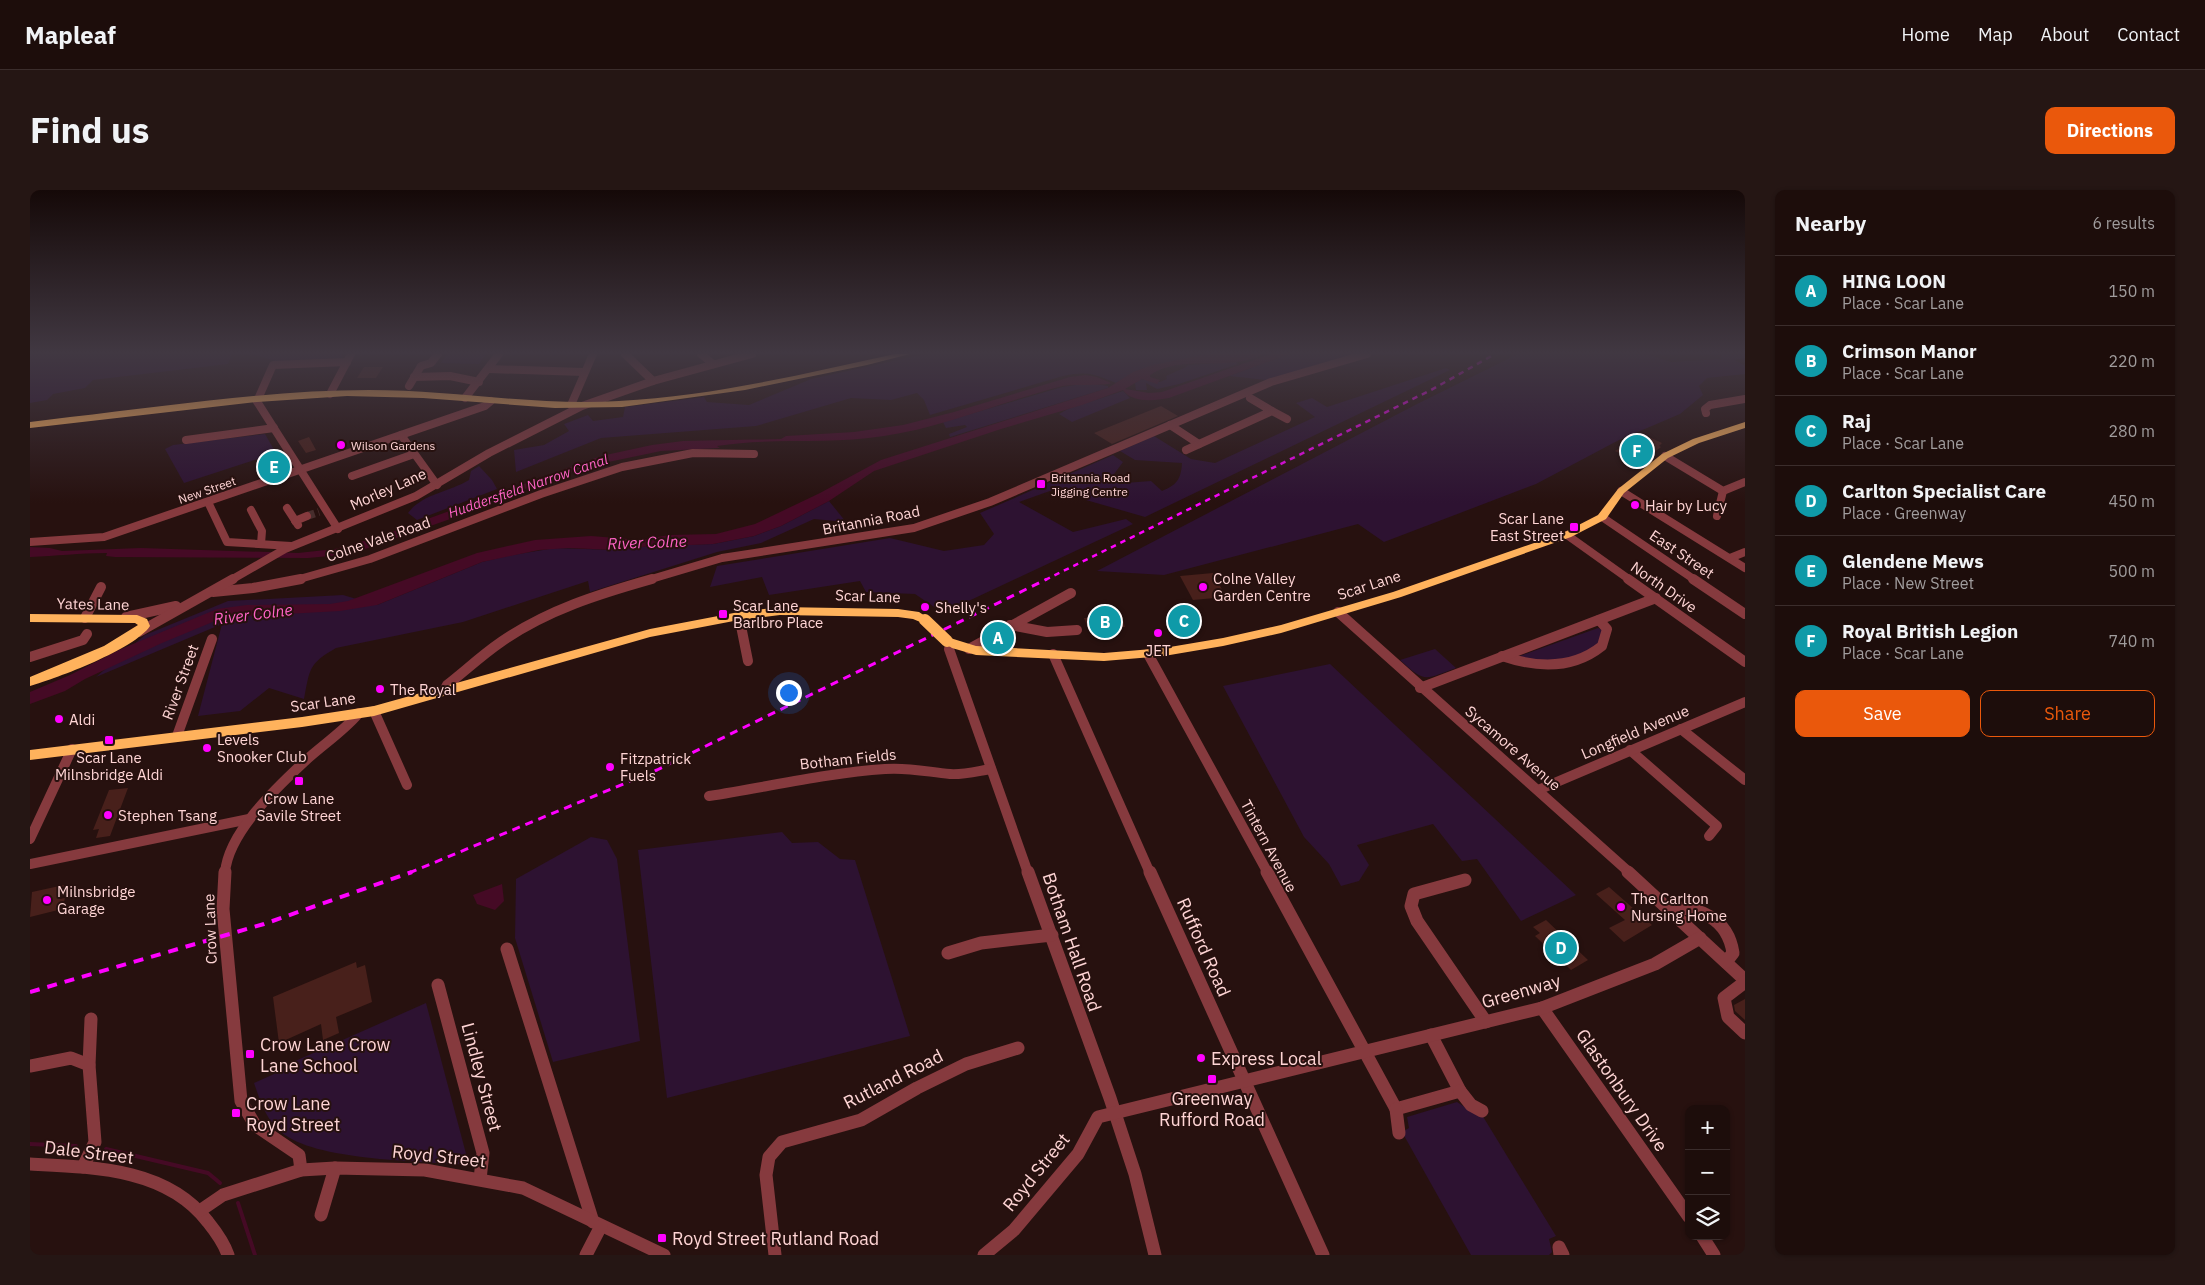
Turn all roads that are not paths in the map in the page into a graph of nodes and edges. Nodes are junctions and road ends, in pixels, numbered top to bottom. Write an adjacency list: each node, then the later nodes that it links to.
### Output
1 (216, 404): 15 (main road)
2 (260, 404): 18 (street)
3 (488, 404): 19 (street, New Street)
4 (545, 404): 10 (main road)
5 (589, 404): 11 (street, Morley Lane)
6 (602, 404): 11 (main road)
7 (1220, 404): 16 (street, Britannia Road)
8 (1260, 404): 12 (street)
9 (1718, 404): 13 (street)
10 (571, 405): 11 (main road)
11 (582, 406): 29 (street, Morley Lane)
12 (1272, 411): 14 (street); 21 (street)
13 (1706, 413)
14 (1287, 419)
15 (30, 425)
16 (1170, 425): 21 (street); 72 (street, Britannia Road)
17 (1745, 426): 25 (main road, Scar Lane)
18 (274, 428): 20 (street); 26 (street)
19 (401, 435): 23 (street); 26 (street, New Street)
20 (186, 440)
21 (1199, 444): 22 (street)
22 (1186, 450)
23 (414, 454): 27 (street); 29 (street)
24 (754, 454): 47 (street, Colne Vale Road)
25 (1665, 456): 30 (main road, Scar Lane); 31 (street)
26 (300, 470): 32 (street, New Street); 38 (street)
27 (352, 476)
28 (1745, 482): 31 (street)
29 (436, 485): 38 (street, Morley Lane)
30 (1621, 491): 37 (main road, Scar Lane); 44 (street)
31 (1723, 491): 36 (street)
32 (208, 502): 40 (street, New Street); 41 (street)
33 (287, 508): 35 (street)
34 (252, 510): 41 (street)
35 (307, 516)
36 (1717, 516)
37 (1602, 517): 39 (main road, Scar Lane); 51 (street, East Street)
38 (338, 528): 42 (street, Morley Lane)
39 (1567, 535): 49 (street, North Drive); 50 (main road, Scar Lane)
40 (30, 542)
41 (261, 544): 42 (street)
42 (288, 547): 47 (street, Morley Lane)
43 (1745, 552): 44 (street)
44 (1730, 558): 45 (street)
45 (1745, 568)
46 (101, 586): 54 (street)
47 (207, 593): 55 (street, Morley Lane); 59 (street, Morley Lane)
48 (1071, 593): 57 (street)
49 (1656, 598): 56 (street); 69 (street, North Drive)
50 (1338, 612): 65 (main road, Scar Lane); 71 (street, Sycamore Avenue)
51 (1745, 614)
52 (739, 616): 62 (main road, Scar Lane, bridge); 68 (street); 72 (main road, Scar Lane)
53 (30, 618): 54 (main road, Yates Lane)
54 (85, 618): 55 (main road, Yates Lane)
55 (117, 618): 59 (main road, Yates Lane)
56 (1599, 620): 66 (street); 66 (street)
57 (1010, 625): 58 (street); 63 (street)
58 (1077, 630)
59 (139, 632): 70 (main road, Morley Lane)
60 (87, 634): 67 (street)
61 (212, 639): 77 (street, River Street)
62 (949, 642): 63 (main road, Scar Lane); 81 (street, Botham Hall Road)
63 (969, 649): 64 (main road, Scar Lane)
64 (1053, 654): 65 (main road, Scar Lane); 108 (street, Rufford Road)
65 (1148, 654): 105 (street, Tintern Avenue)
66 (1502, 656): 71 (street)
67 (30, 657)
68 (748, 661)
69 (1745, 662)
70 (30, 682)
71 (1420, 688): 84 (street, Sycamore Avenue)
72 (444, 691): 74 (main road, Scar Lane)
73 (1745, 702): 76 (street, Longfield Avenue)
74 (374, 710): 75 (main road, Scar Lane); 83 (street)
75 (359, 713): 77 (main road, Scar Lane); 86 (street, Crow Lane)
76 (1681, 729): 79 (street, Longfield Avenue); 82 (street)
77 (176, 736): 78 (main road, Scar Lane)
78 (72, 749): 80 (main road, Scar Lane); 88 (street)
79 (1630, 750): 84 (street, Longfield Avenue); 87 (street)
80 (30, 756)
81 (992, 769): 85 (street, Botham Fields); 92 (street, Botham Hall Road)
82 (1745, 780)
83 (407, 785)
84 (1538, 790): 91 (street, Sycamore Avenue)
85 (709, 796)
86 (248, 818): 89 (street); 117 (street, Crow Lane)
87 (1709, 836)
88 (30, 839)
89 (30, 864)
90 (1465, 880): 101 (street)
91 (1667, 908): 93 (street, Sycamore Avenue); 96 (street)
92 (1052, 935): 95 (street); 112 (street, Botham Hall Road)
93 (1700, 938): 96 (street, Sycamore Avenue); 99 (street, Greenway)
94 (507, 949): 122 (street)
95 (948, 953)
96 (1726, 962): 97 (street, Sycamore Avenue)
97 (1745, 981): 102 (street)
98 (438, 985): 118 (street, Lindley Street)
99 (1542, 1008): 101 (street, Greenway); 120 (street, Glastonbury Drive)
100 (91, 1019): 106 (street)
101 (1486, 1022): 103 (street, Greenway)
102 (1745, 1033)
103 (1431, 1035): 105 (street, Greenway); 109 (street)
104 (1018, 1048): 127 (street, Rutland Road)
105 (1364, 1053): 108 (street, Greenway); 110 (street)
106 (89, 1065): 107 (street); 115 (street)
107 (30, 1066)
108 (1244, 1082): 112 (street, Greenway); 130 (street, Rufford Road)
109 (1460, 1091): 110 (street); 111 (street)
110 (1396, 1109): 113 (street)
111 (1482, 1111)
112 (1114, 1113): 128 (street, Royd Street); 129 (street, Botham Hall Road)
113 (1399, 1132)
114 (30, 1164): 115 (street, Dale Street)
115 (84, 1167): 119 (street, Dale Street)
116 (335, 1168): 117 (street, Royd Street); 118 (street, Royd Street); 121 (street)
117 (301, 1170): 119 (street, Royd Street)
118 (480, 1179): 122 (street, Royd Street)
119 (201, 1210): 124 (street, Dale Street)
120 (1685, 1212)
121 (321, 1215)
122 (597, 1224): 125 (street); 126 (street, Royd Street)
123 (1705, 1240): 131 (street)
124 (228, 1255)
125 (586, 1255)
126 (664, 1255)
127 (775, 1255)
128 (984, 1255)
129 (1154, 1255)
130 (1323, 1255)
131 (1714, 1255)

